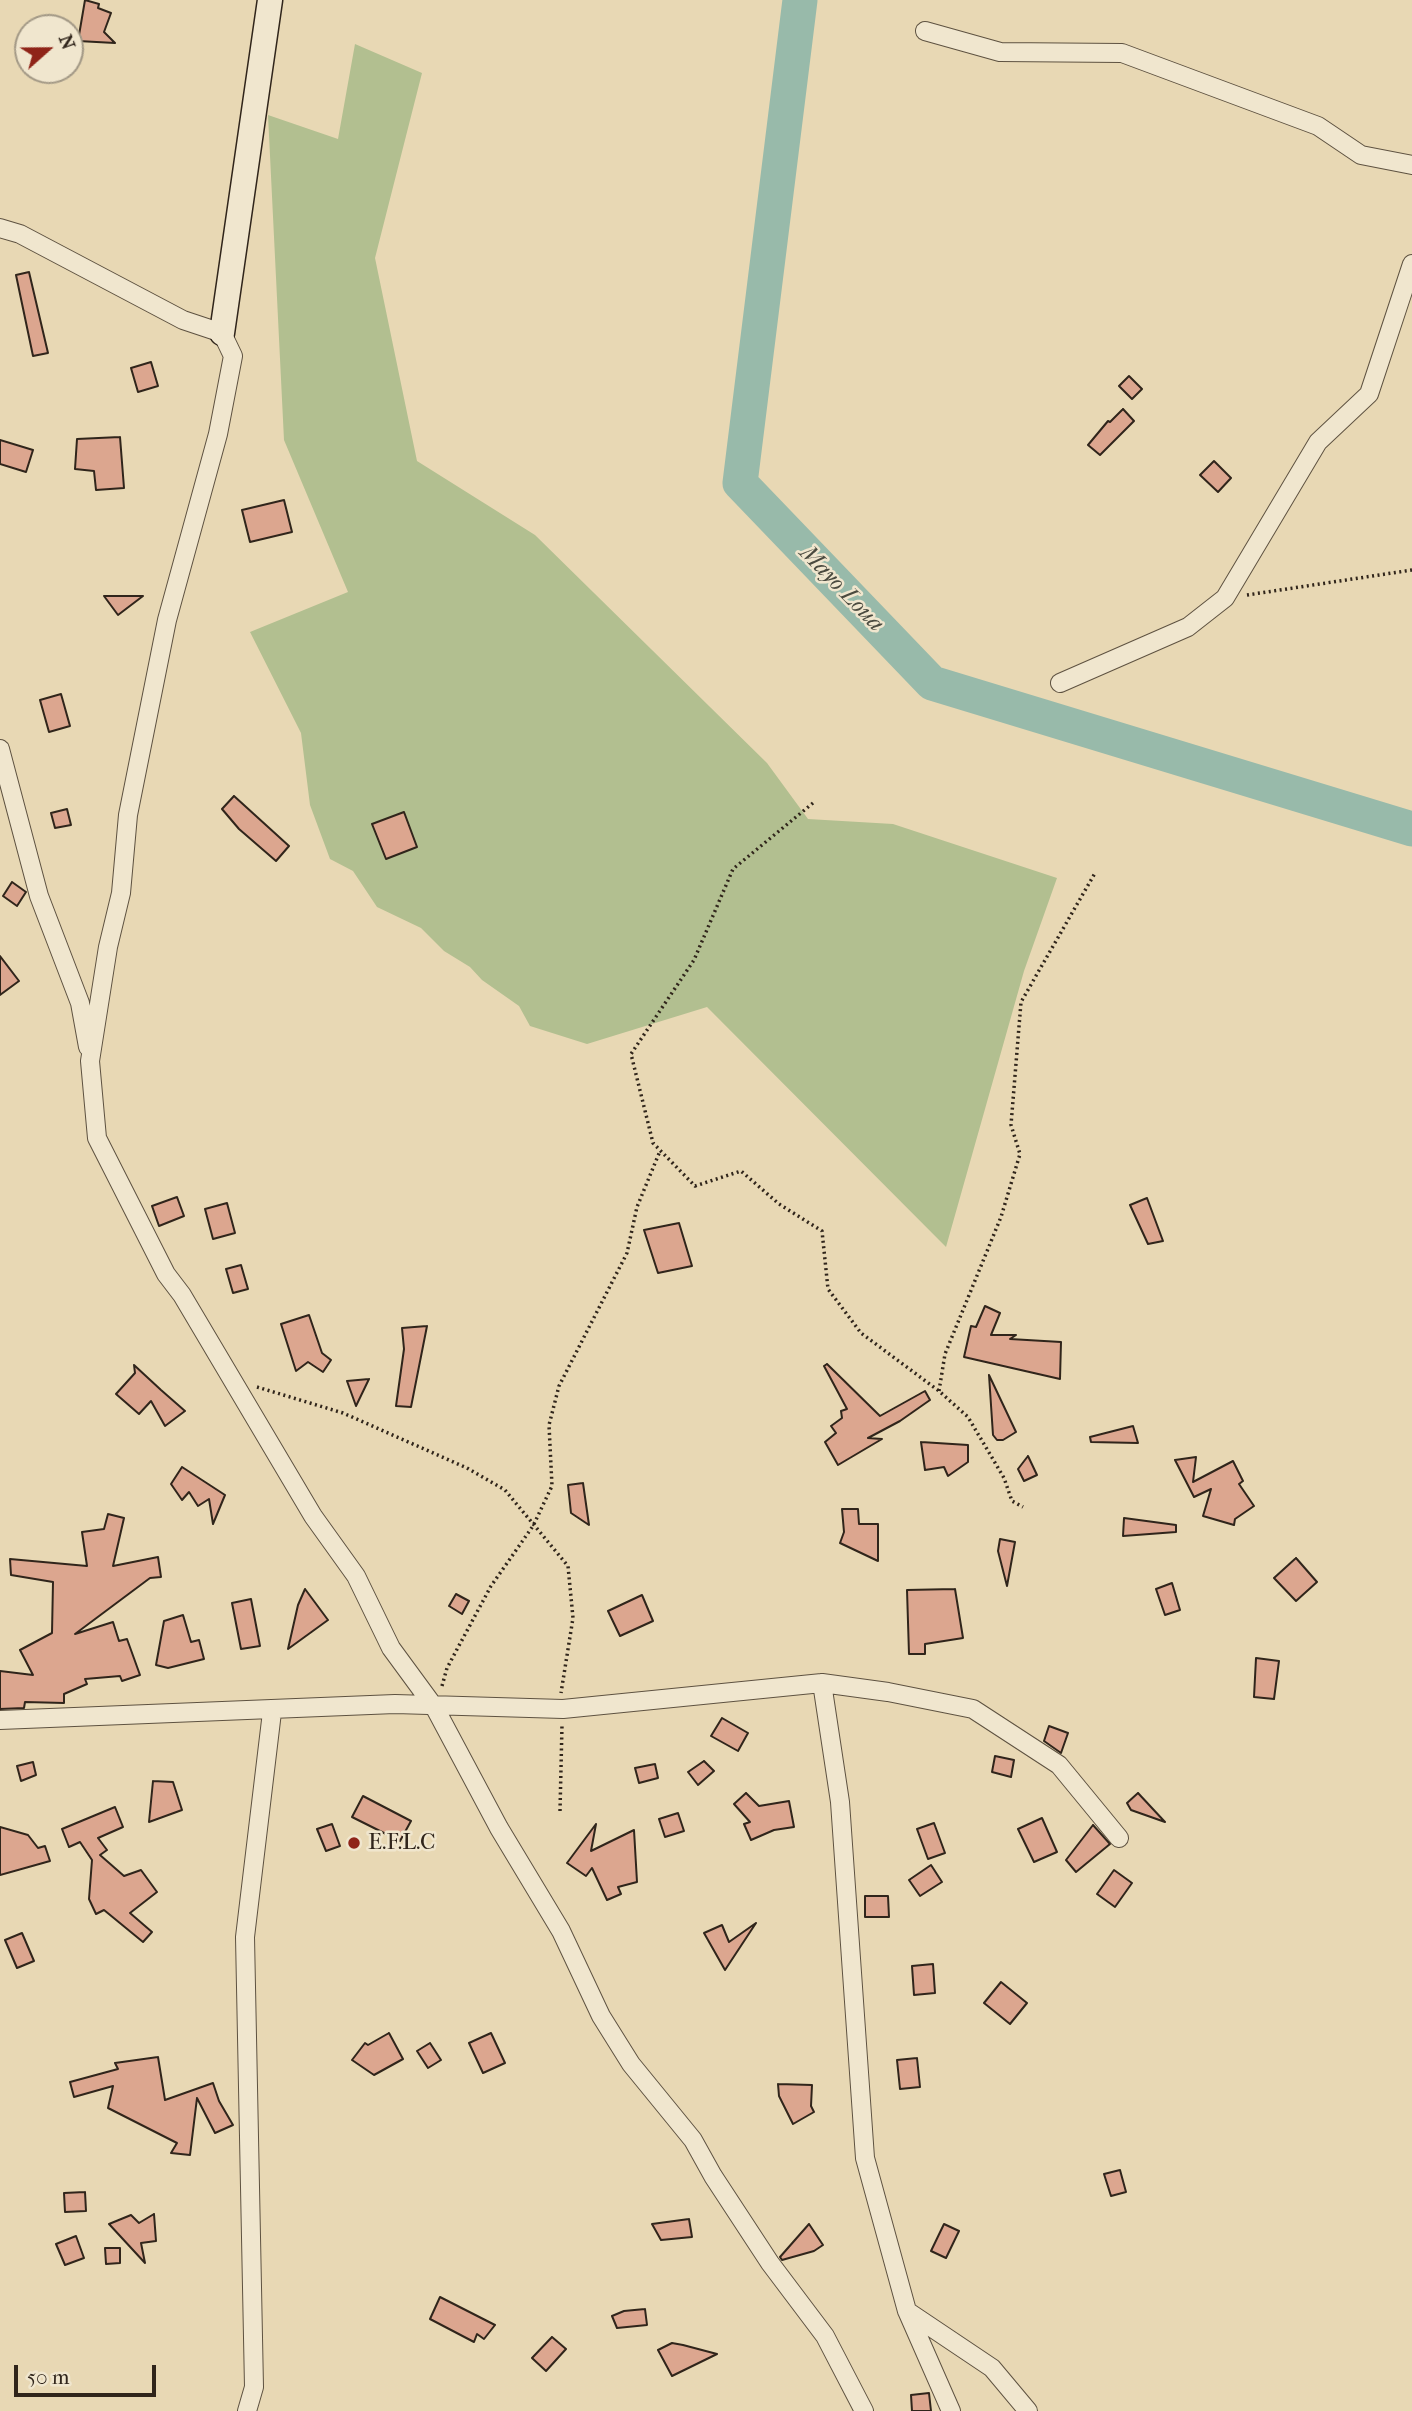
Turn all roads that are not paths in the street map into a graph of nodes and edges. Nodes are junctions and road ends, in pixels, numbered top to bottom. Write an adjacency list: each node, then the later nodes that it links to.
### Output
1 (270, 0): 6 (main road)
2 (925, 32): 3 (street)
3 (1412, 165)
4 (0, 228): 6 (street)
5 (1412, 264): 7 (street)
6 (222, 333): 9 (street)
7 (1060, 683)
8 (0, 749): 9 (street)
9 (90, 1061): 11 (street)
10 (822, 1683): 11 (street); 14 (street); 15 (street)
11 (435, 1708): 12 (street); 17 (street)
12 (272, 1712): 13 (street); 16 (street)
13 (0, 1720)
14 (1119, 1838)
15 (907, 2311): 18 (street); 19 (street)
16 (247, 2411)
17 (864, 2411)
18 (951, 2411)
19 (1028, 2411)

